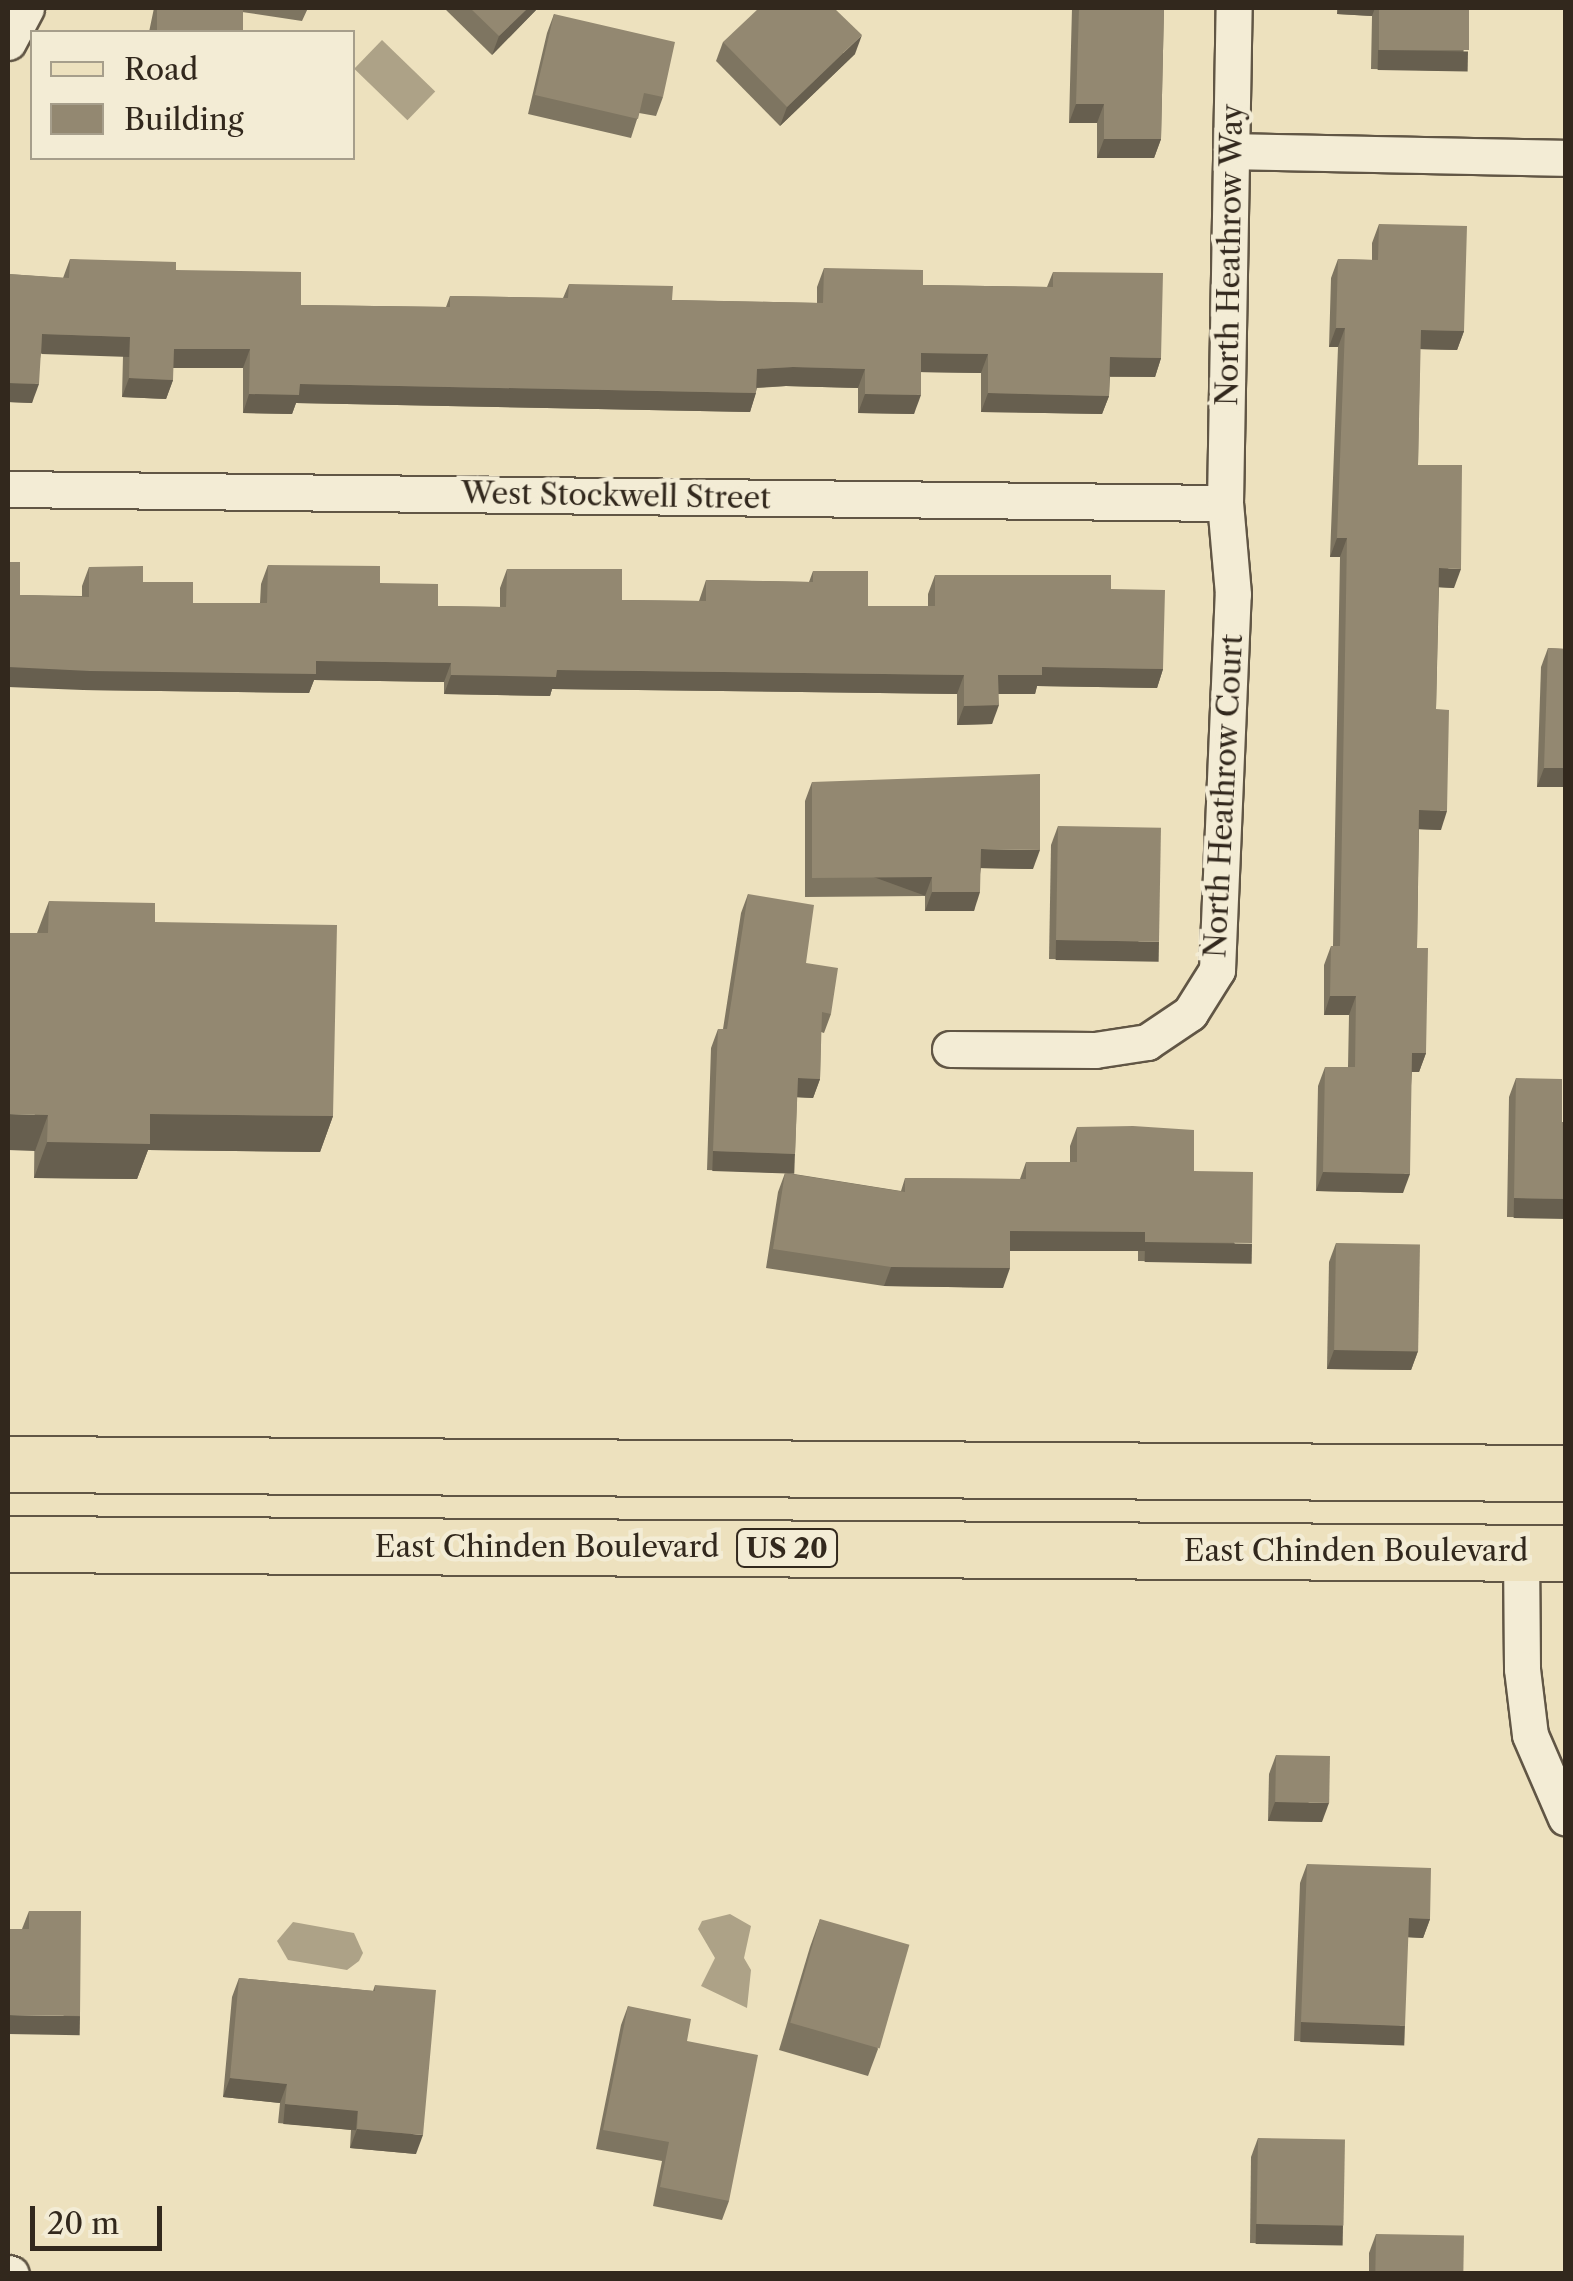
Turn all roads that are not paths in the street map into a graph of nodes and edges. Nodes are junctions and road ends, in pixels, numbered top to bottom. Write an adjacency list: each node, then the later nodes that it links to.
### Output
1 (26, 8): 3 (street)
2 (1234, 8): 4 (street, North Heathrow Way)
3 (8, 42)
4 (1232, 151): 5 (street); 7 (street, North Heathrow Way)
5 (1566, 158)
6 (8, 489): 7 (street, West Stockwell Street)
7 (1224, 503): 8 (street, North Heathrow Court)
8 (950, 1050)
9 (8, 1464): 10 (main road)
10 (1566, 1473)
11 (8, 1544): 12 (main road, East Chinden Boulevard / US 20)
12 (1551, 1546): 13 (street)
13 (1566, 1818)

